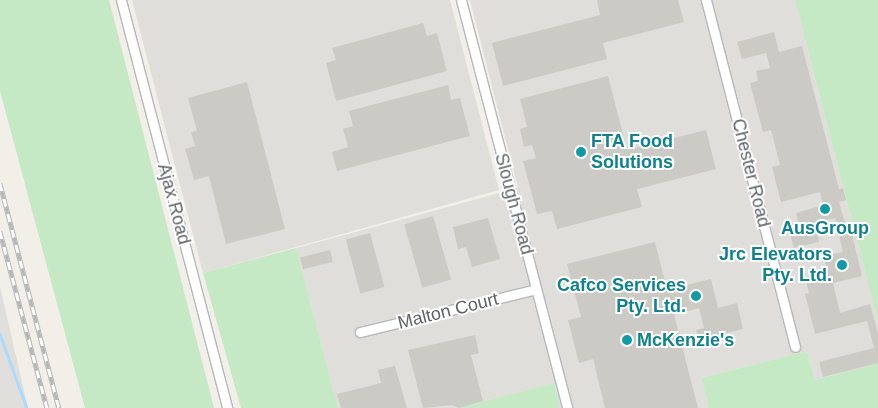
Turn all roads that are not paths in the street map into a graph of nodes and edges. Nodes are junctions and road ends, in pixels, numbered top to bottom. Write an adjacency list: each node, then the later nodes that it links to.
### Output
1 (121, 0): 7 (street, Ajax Road)
2 (461, 0): 4 (street, Slough Road)
3 (706, 0): 6 (street, Chester Road)
4 (536, 289): 5 (street, Malton Court); 8 (street, Slough Road)
5 (360, 332)
6 (795, 347)
7 (228, 408)
8 (567, 408)

